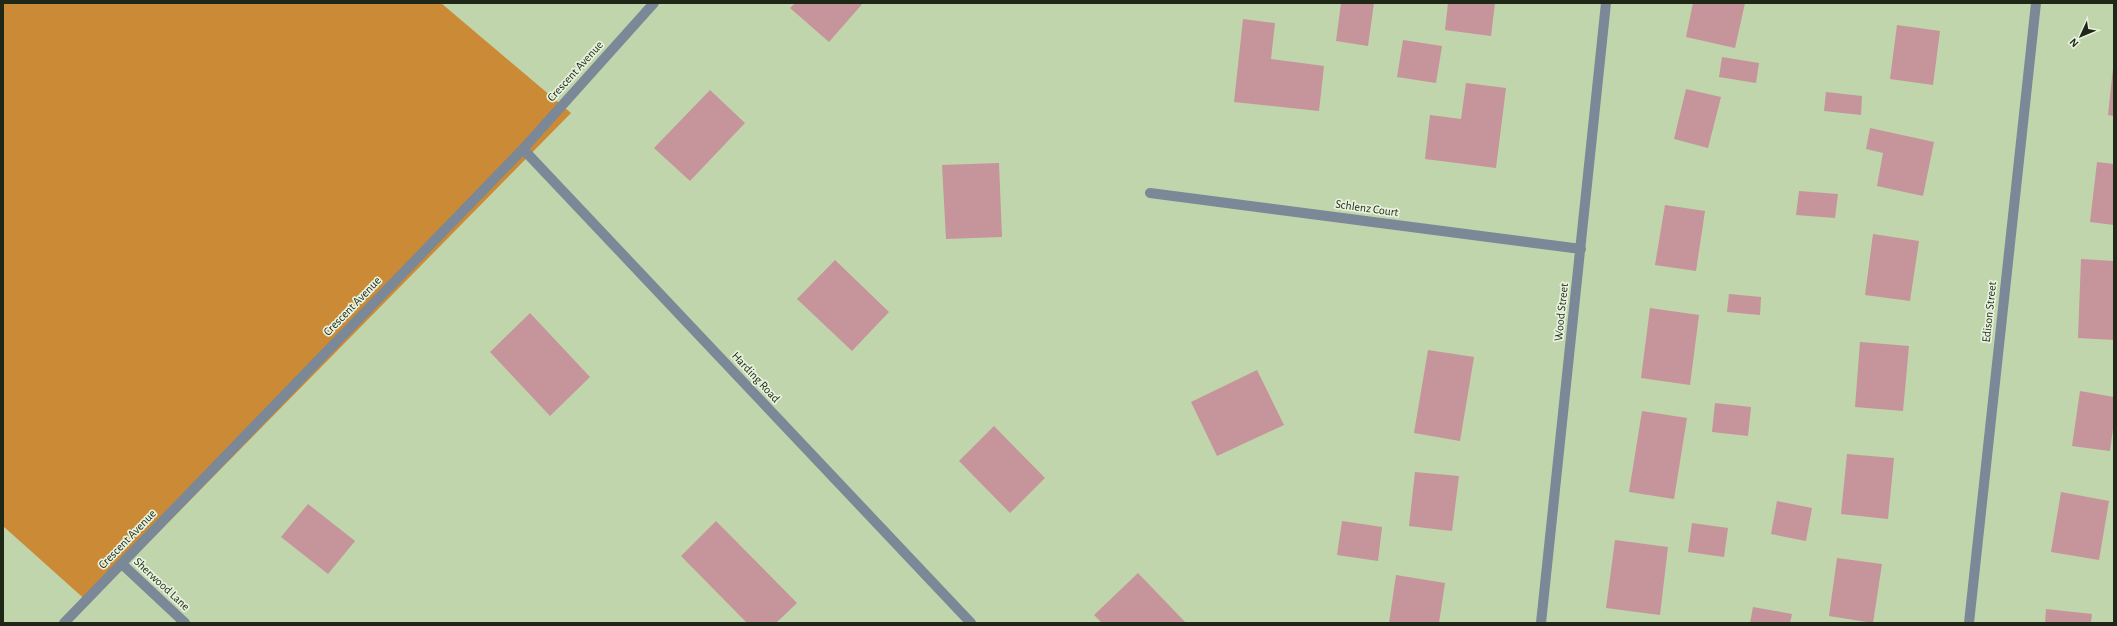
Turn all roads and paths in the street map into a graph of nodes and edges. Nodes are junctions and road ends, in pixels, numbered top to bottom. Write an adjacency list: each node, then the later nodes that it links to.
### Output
1 (654, 3): 4 (street, Crescent Avenue)
2 (1606, 3): 6 (street, Wood Street)
3 (2036, 3): 12 (street, Edison Street)
4 (523, 149): 7 (street, Crescent Avenue); 10 (street, Harding Road)
5 (1150, 193): 6 (street, Schlenz Court)
6 (1581, 249): 11 (street, Wood Street)
7 (122, 564): 8 (street, Crescent Avenue); 9 (street, Sherwood Lane)
8 (64, 623)
9 (185, 623)
10 (971, 623)
11 (1541, 623)
12 (1969, 623)

